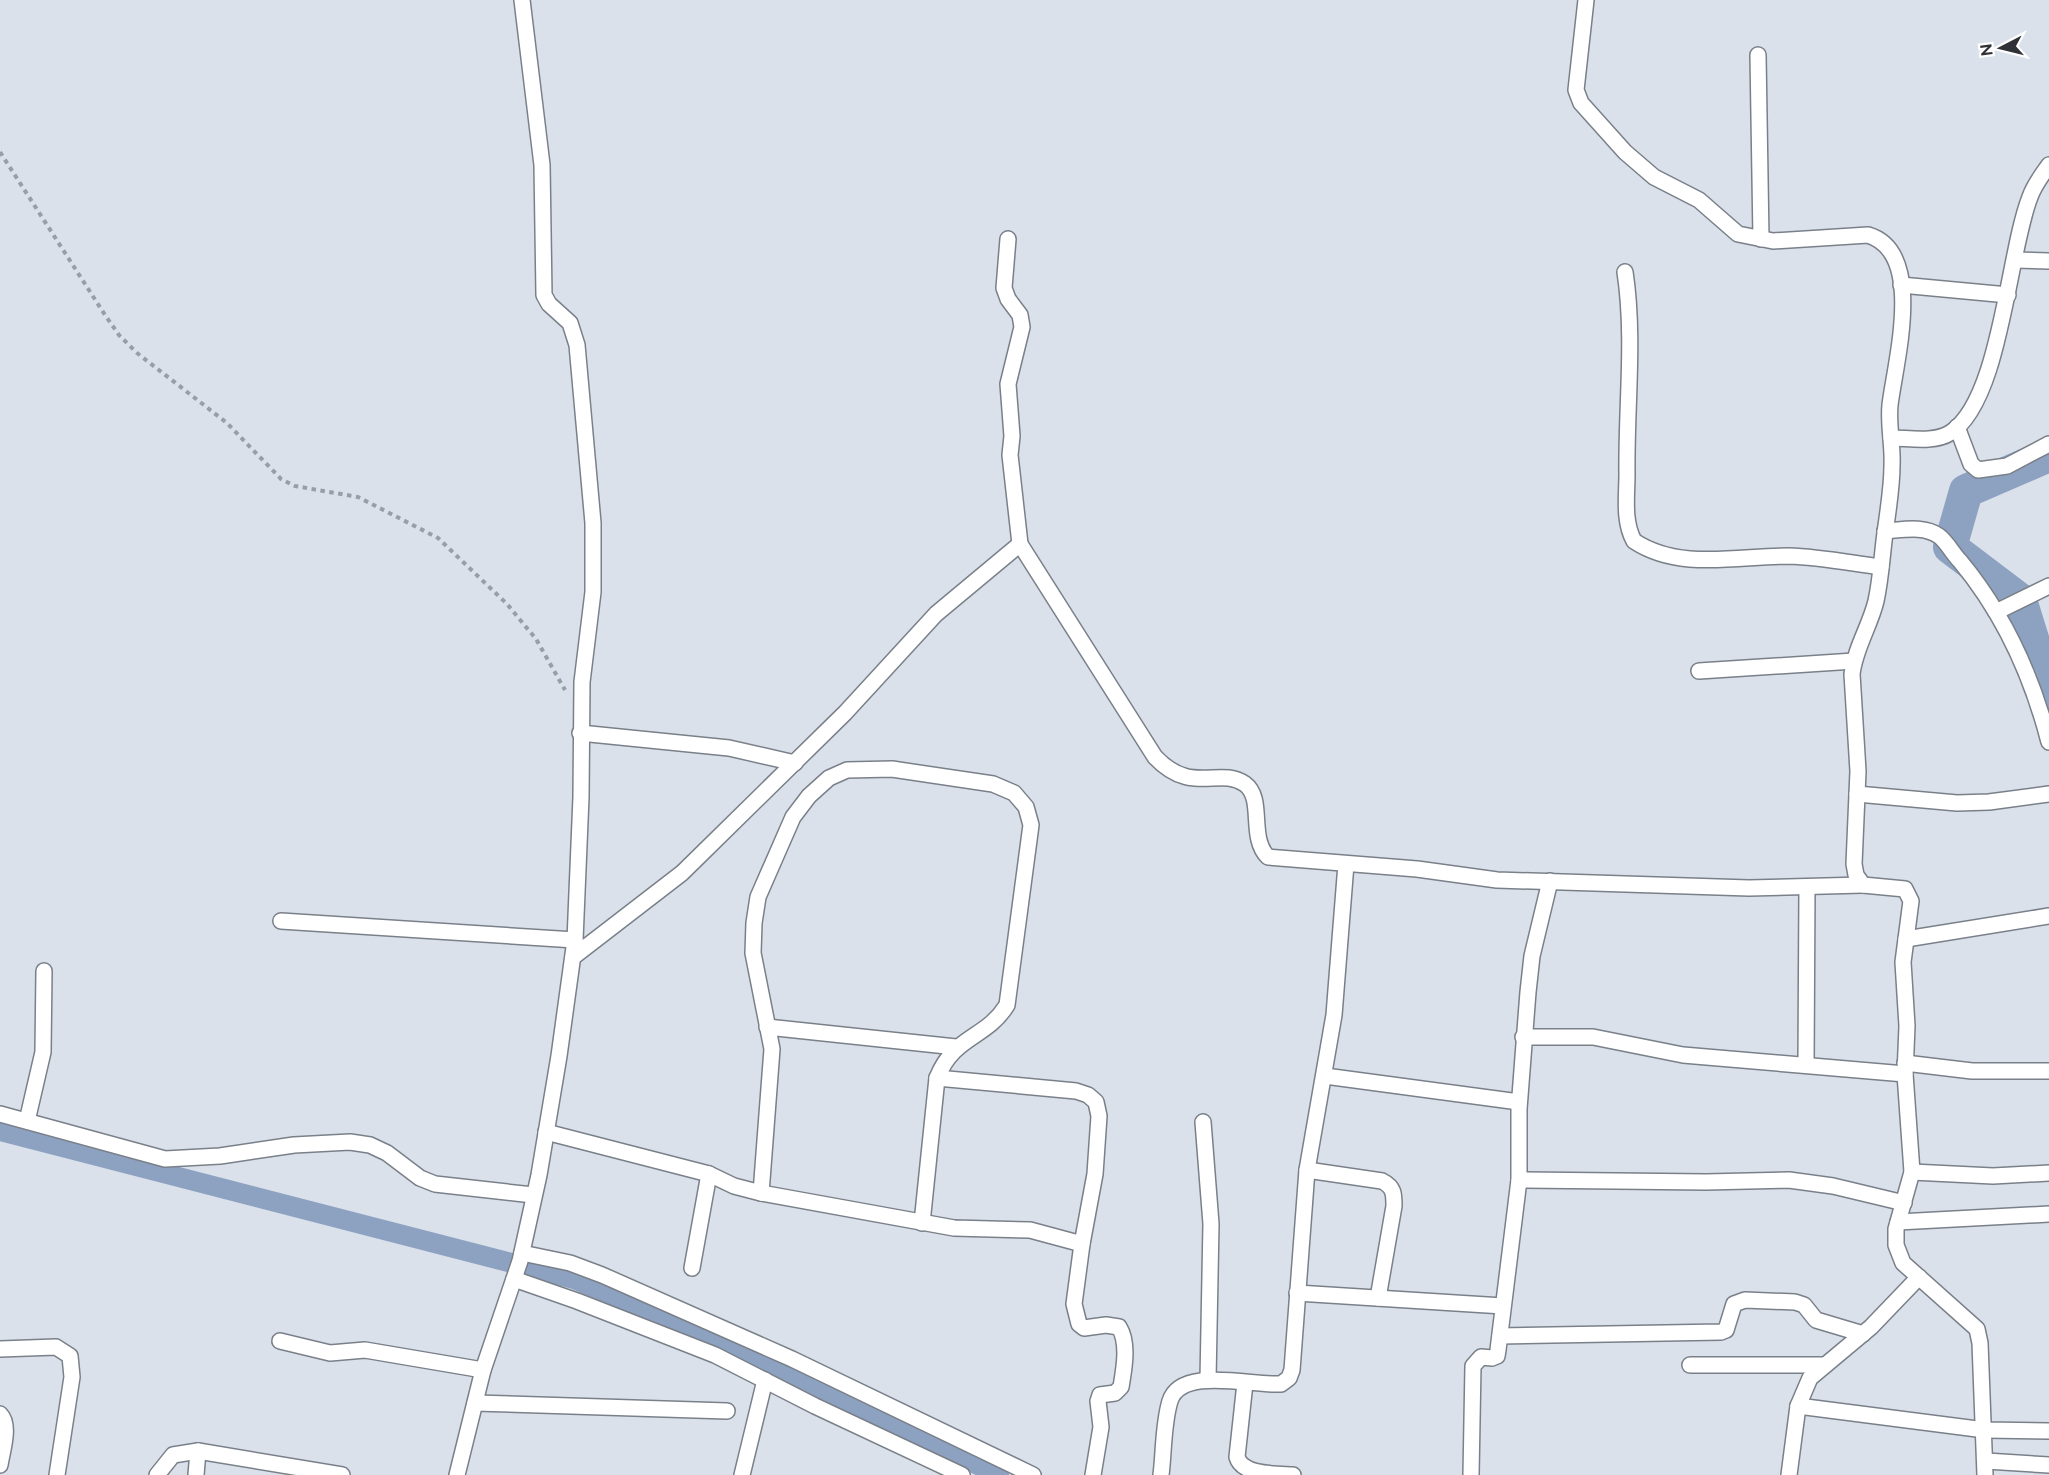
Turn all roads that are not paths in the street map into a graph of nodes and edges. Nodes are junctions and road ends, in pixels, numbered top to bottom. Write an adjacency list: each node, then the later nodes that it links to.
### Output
1 (522, 0): 22 (street)
2 (1586, 0): 6 (street)
3 (1758, 55): 6 (street)
4 (2049, 165): 7 (street)
5 (1008, 239): 16 (street)
6 (1761, 239): 10 (street)
7 (2015, 260): 8 (street); 11 (street)
8 (2049, 261)
9 (1626, 272): 17 (street)
10 (1901, 285): 11 (street); 13 (street)
11 (2008, 295): 12 (street)
12 (1957, 427): 13 (street); 14 (street)
13 (1891, 438): 15 (street)
14 (2049, 444)
15 (1885, 531): 17 (street); 19 (street)
16 (1020, 544): 24 (street); 27 (street)
17 (1881, 567): 20 (street)
18 (2049, 586): 19 (street)
19 (2003, 609): 23 (street)
20 (1854, 661): 21 (street); 25 (street)
21 (1699, 671)
22 (580, 733): 24 (street); 34 (street)
23 (2049, 742)
24 (795, 763): 35 (street)
25 (1857, 794): 26 (street); 29 (street)
26 (2049, 794)
27 (1346, 864): 28 (street); 43 (street)
28 (1550, 881): 30 (street); 38 (street)
29 (1863, 885): 30 (street); 33 (street)
30 (1807, 887): 40 (street)
31 (2049, 916): 33 (street)
32 (281, 921): 34 (street)
33 (1906, 939): 41 (street)
34 (575, 940): 35 (street)
35 (573, 957): 49 (street)
36 (44, 971): 47 (street)
37 (767, 1027): 39 (street); 39 (street); 55 (street)
38 (1523, 1037): 40 (street); 45 (street)
39 (956, 1047): 44 (street)
40 (1806, 1065): 41 (street)
41 (1905, 1068): 42 (street); 51 (street)
42 (2049, 1071)
43 (1324, 1076): 45 (street); 50 (street)
44 (936, 1078): 60 (street); 61 (street)
45 (1520, 1102): 54 (street)
46 (0, 1114): 47 (street)
47 (27, 1120): 56 (street)
48 (1203, 1122): 76 (street)
49 (546, 1132): 53 (street); 56 (street)
50 (1307, 1170): 65 (street); 66 (street)
51 (1912, 1172): 52 (street); 57 (street)
52 (2049, 1173)
53 (709, 1174): 55 (street); 63 (street)
54 (1520, 1180): 57 (street); 67 (street)
55 (760, 1193): 60 (street)
56 (533, 1195): 62 (street)
57 (1904, 1203): 59 (street)
58 (2049, 1214): 59 (street)
59 (1898, 1222): 64 (street)
60 (922, 1223): 61 (street)
61 (1082, 1244): 96 (street)
62 (518, 1266): 74 (street); 75 (street); 95 (street)
63 (692, 1268)
64 (1919, 1277): 68 (street); 82 (street)
65 (1297, 1293): 66 (street); 77 (street)
66 (1378, 1298): 67 (street)
67 (1503, 1306): 69 (street)
68 (1863, 1334): 69 (street); 73 (street)
69 (1500, 1336): 99 (street)
70 (279, 1341): 74 (street)
71 (0, 1349): 88 (street)
72 (1690, 1365): 73 (street)
73 (1822, 1365): 79 (street)
74 (483, 1370): 78 (street)
75 (765, 1380): 93 (street); 94 (street)
76 (1208, 1380): 77 (street); 97 (street)
77 (1245, 1383): 98 (street)
78 (475, 1403): 80 (street); 92 (street)
79 (1798, 1406): 82 (street); 100 (street)
80 (727, 1411)
81 (0, 1414): 86 (street)
82 (1985, 1430): 83 (street); 87 (street)
83 (2049, 1431)
84 (198, 1451): 89 (street); 90 (street); 91 (street)
85 (2049, 1465): 87 (street)
86 (0, 1466)
87 (1986, 1468)
88 (57, 1475)
89 (157, 1475)
90 (196, 1475)
91 (342, 1475)
92 (458, 1475)
93 (742, 1475)
94 (962, 1475)
95 (1033, 1475)
96 (1093, 1475)
97 (1161, 1475)
98 (1293, 1475)
99 (1471, 1475)
100 (1789, 1475)

